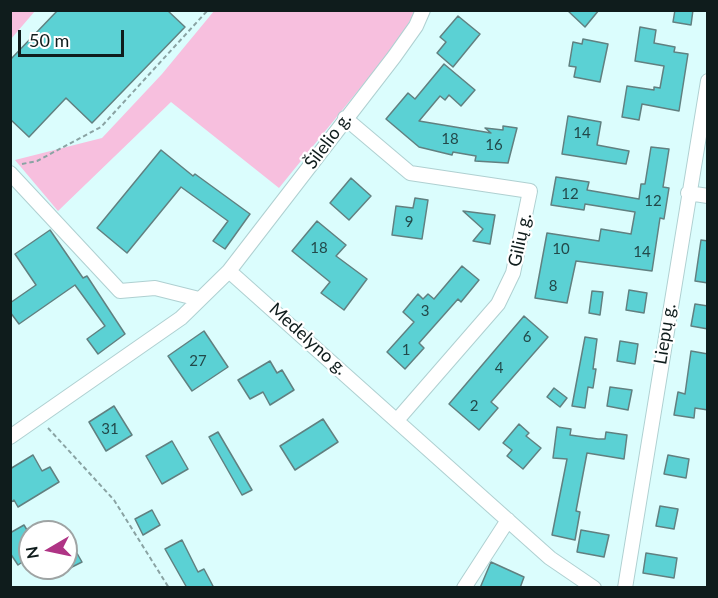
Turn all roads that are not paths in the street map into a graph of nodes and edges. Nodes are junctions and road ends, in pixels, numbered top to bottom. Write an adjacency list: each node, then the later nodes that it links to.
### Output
1 (423, 10): 3 (street, Šilelio g.)
2 (708, 81): 5 (street, Liepų g.)
3 (345, 118): 7 (street, Šilelio g.); 9 (street, Gilių g.)
4 (13, 169): 8 (street)
5 (688, 193): 6 (street); 14 (street, Liepų g.)
6 (708, 196)
7 (230, 271): 8 (street); 9 (street, Medelyno g.)
8 (199, 299): 10 (street)
9 (398, 419): 11 (street, Medelyno g.)
10 (10, 437)
11 (508, 520): 12 (street); 13 (street, Medelyno g.)
12 (464, 588)
13 (594, 588)
14 (625, 588)

